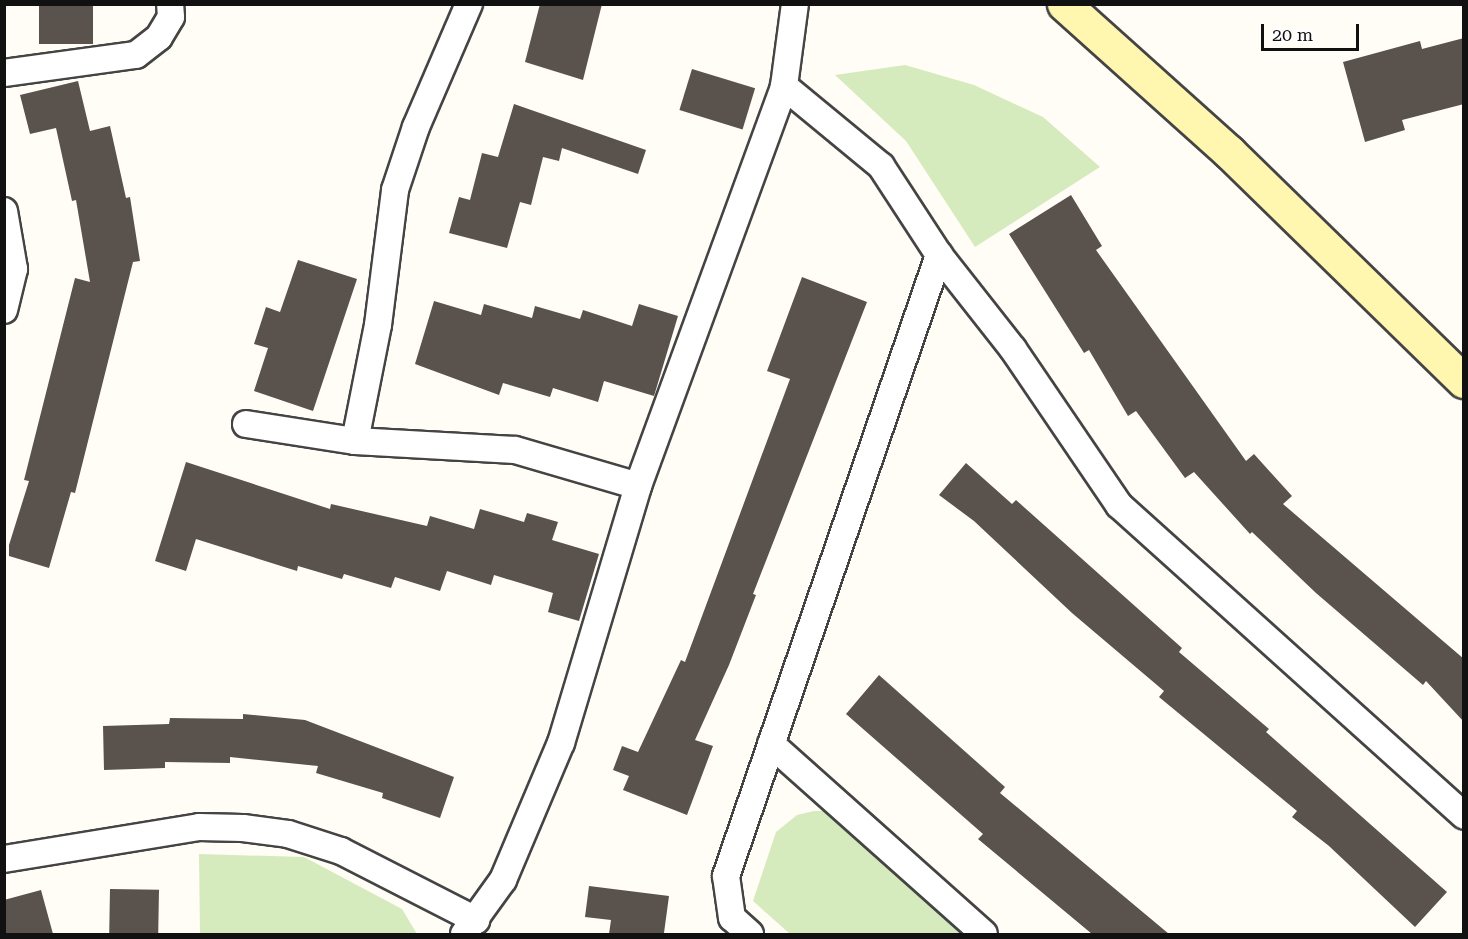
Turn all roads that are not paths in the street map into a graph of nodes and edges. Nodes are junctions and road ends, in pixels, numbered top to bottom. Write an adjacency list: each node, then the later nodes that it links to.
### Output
1 (170, 4): 5 (street)
2 (469, 4): 12 (street)
3 (795, 4): 6 (street)
4 (1064, 4): 10 (main road)
5 (4, 73)
6 (784, 86): 8 (street); 13 (street)
7 (4, 211): 9 (street)
8 (939, 255): 14 (street); 15 (street)
9 (4, 310)
10 (1464, 381)
11 (246, 424): 12 (street)
12 (355, 441): 13 (street)
13 (638, 486): 17 (street)
14 (771, 744): 18 (street); 19 (street)
15 (1464, 816)
16 (4, 859): 17 (street)
17 (470, 927)
18 (750, 934)
19 (984, 934)

